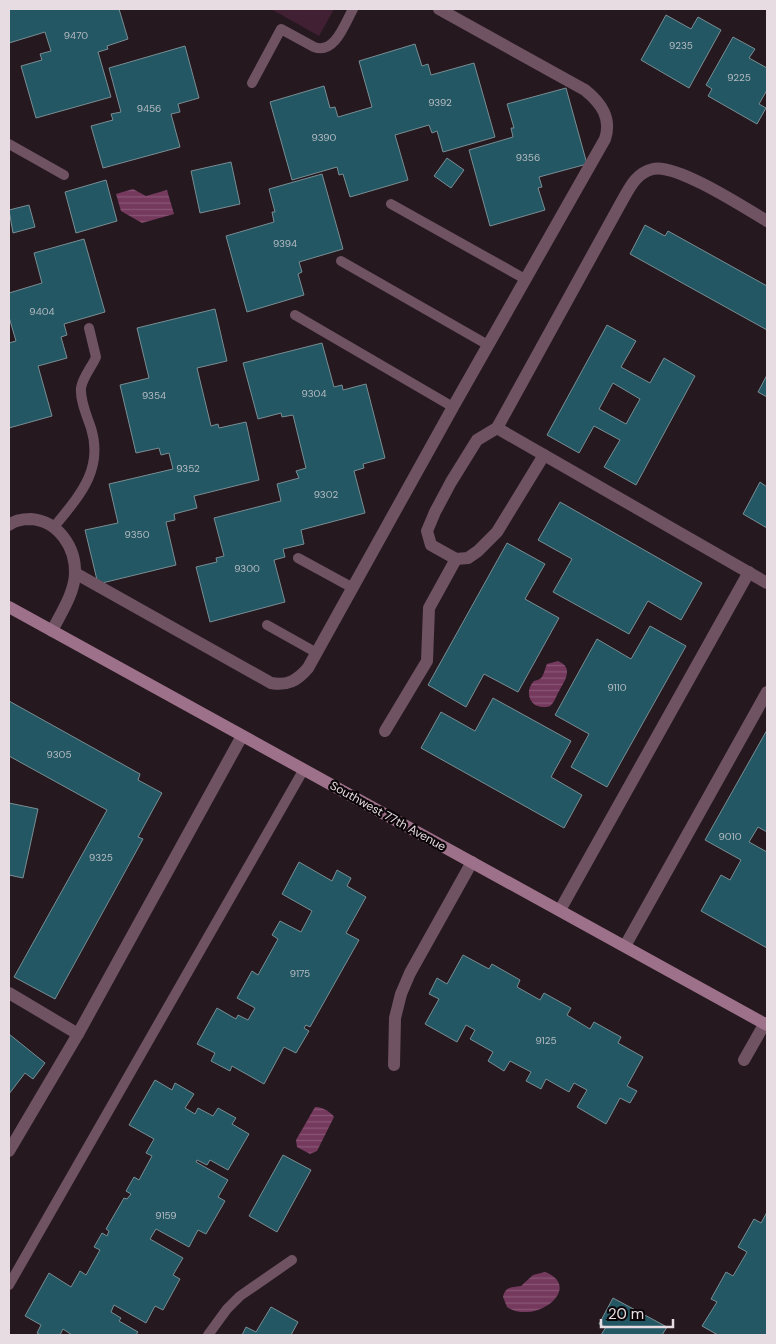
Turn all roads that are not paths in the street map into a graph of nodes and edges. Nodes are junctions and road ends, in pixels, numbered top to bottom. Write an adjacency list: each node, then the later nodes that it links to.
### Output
1 (353, 9): 3 (lane)
2 (439, 9): 9 (street)
3 (252, 83)
4 (9, 144): 5 (lane)
5 (64, 176)
6 (391, 204): 9 (lane)
7 (767, 221): 14 (street)
8 (341, 261): 12 (lane)
9 (525, 279): 12 (street)
10 (295, 315): 13 (lane)
11 (89, 328): 17 (lane)
12 (488, 345): 13 (street)
13 (453, 407): 23 (street)
14 (497, 428): 15 (street); 19 (street)
15 (544, 455): 19 (street); 20 (street)
16 (10, 521): 17 (street)
17 (54, 526): 21 (street)
18 (298, 558): 23 (lane)
19 (456, 559): 29 (street)
20 (749, 572): 22 (street); 33 (street)
21 (75, 573): 26 (street); 27 (street)
22 (767, 583)
23 (353, 588): 27 (street)
24 (9, 607): 26 (street, Southwest 77th Avenue)
25 (266, 625): 27 (lane)
26 (52, 631): 30 (street, Southwest 77th Avenue)
27 (317, 653)
28 (767, 692): 34 (street)
29 (385, 731)
30 (242, 736): 31 (street, Southwest 77th Avenue); 37 (street)
31 (304, 769): 32 (street, Southwest 77th Avenue); 42 (lane)
32 (472, 862): 33 (street, Southwest 77th Avenue); 39 (street)
33 (560, 910): 34 (street, Southwest 77th Avenue)
34 (625, 946): 36 (street, Southwest 77th Avenue)
35 (9, 993): 37 (street)
36 (766, 1024): 38 (street)
37 (78, 1034): 40 (street)
38 (744, 1060)
39 (394, 1065)
40 (9, 1151)
41 (292, 1260): 43 (lane)
42 (9, 1286)
43 (208, 1335)

